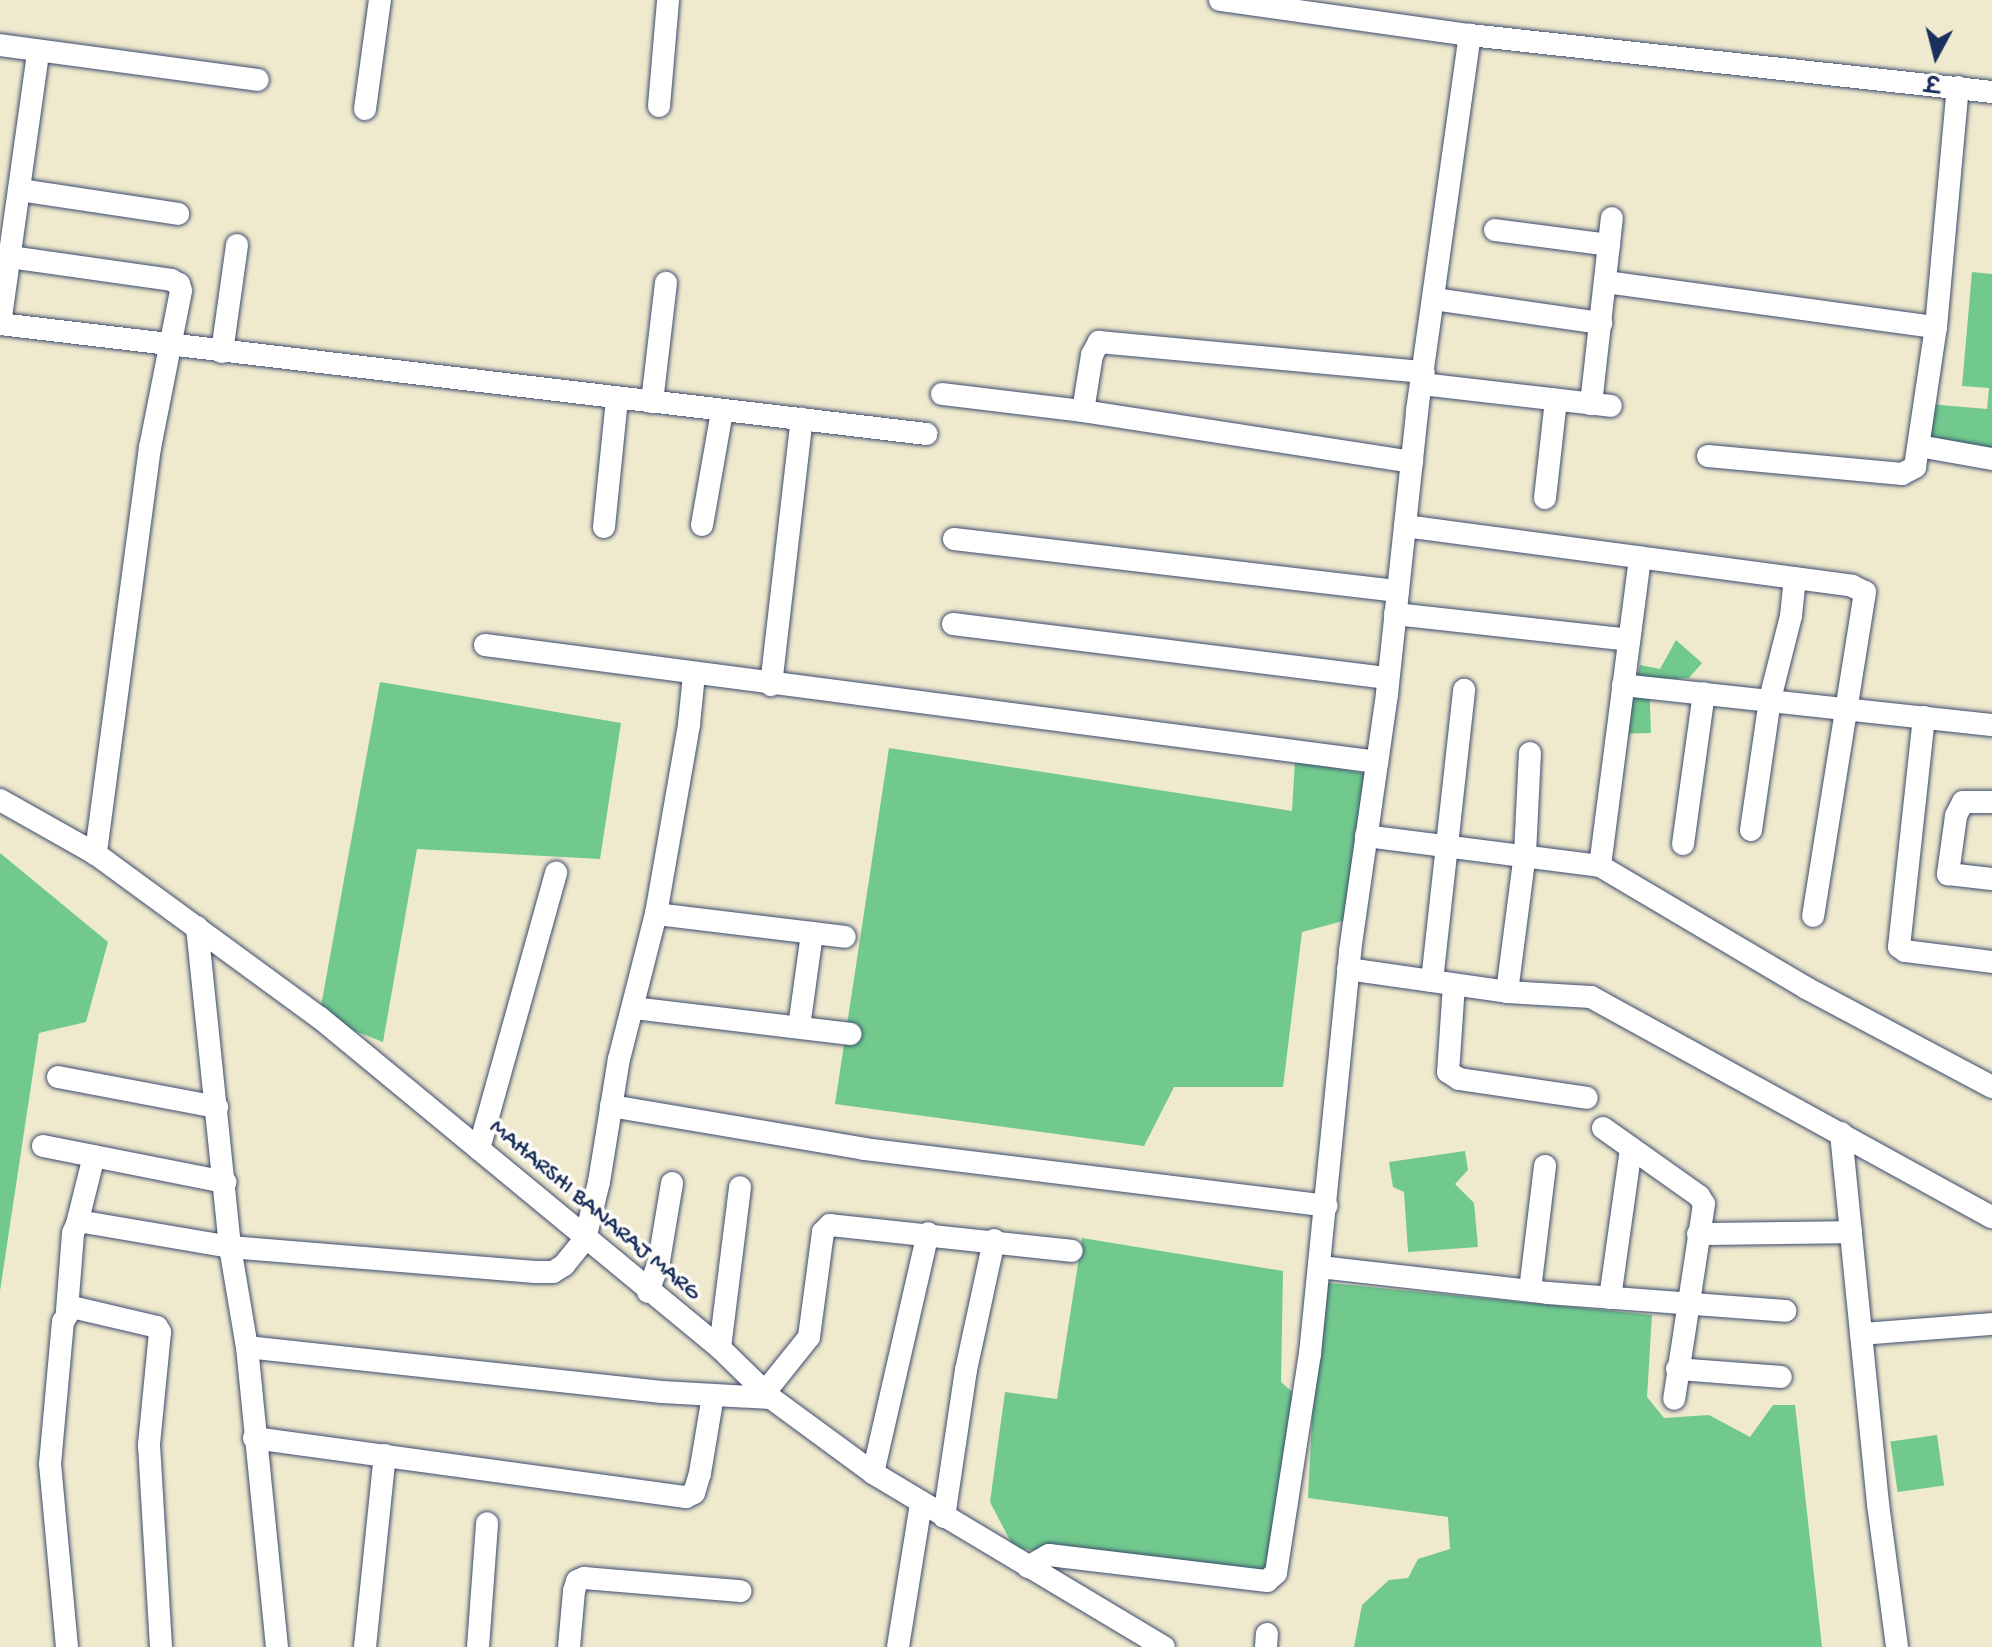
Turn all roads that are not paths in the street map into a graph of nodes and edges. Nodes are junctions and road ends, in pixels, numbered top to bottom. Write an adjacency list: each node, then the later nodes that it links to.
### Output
1 (380, 0): 11 (street)
2 (668, 0): 10 (street)
3 (1220, 0): 4 (street)
4 (1470, 35): 8 (street); 21 (street)
5 (0, 45): 6 (street)
6 (38, 52): 7 (street); 12 (street)
7 (258, 80)
8 (1958, 87): 9 (street); 24 (street)
9 (1992, 92)
10 (659, 106)
11 (365, 109)
12 (20, 190): 13 (street); 18 (street)
13 (178, 214)
14 (1612, 218): 17 (street)
15 (1495, 230): 17 (street)
16 (237, 245): 26 (street)
17 (1609, 245): 19 (street)
18 (10, 257): 23 (street); 25 (street)
19 (1606, 282): 22 (street); 24 (street)
20 (666, 283): 31 (street)
21 (1434, 299): 22 (street); 27 (street)
22 (1601, 323): 30 (street)
23 (0, 324): 25 (street)
24 (1936, 327): 36 (street)
25 (172, 346): 26 (street); 69 (street)
26 (222, 352): 29 (street)
27 (1423, 378): 30 (street); 32 (street); 39 (street)
28 (942, 394): 32 (street)
29 (617, 398): 31 (street); 43 (street)
30 (1556, 400): 40 (street)
31 (652, 402): 33 (street)
32 (1083, 411): 39 (street)
33 (722, 412): 34 (street); 41 (street)
34 (802, 419): 35 (street); 53 (street)
35 (926, 434)
36 (1919, 446): 37 (street); 38 (street)
37 (1708, 456)
38 (1992, 459)
39 (1412, 462): 42 (street)
40 (1545, 498)
41 (702, 525)
42 (1405, 526): 45 (street); 47 (street)
43 (604, 527)
44 (954, 539): 47 (street)
45 (1640, 558): 46 (street); 49 (street)
46 (1795, 578): 57 (street); 58 (street)
47 (1397, 602): 49 (street); 52 (street)
48 (953, 624): 52 (street)
49 (1629, 640): 54 (street)
50 (485, 645): 51 (street)
51 (694, 675): 53 (street); 74 (street)
52 (1388, 678): 62 (street)
53 (771, 685): 62 (street)
54 (1623, 685): 56 (street); 71 (street)
55 (1464, 690): 68 (street)
56 (1704, 693): 57 (street); 67 (street)
57 (1770, 699): 58 (street); 65 (street)
58 (1844, 708): 59 (street); 75 (street)
59 (1924, 717): 60 (street); 79 (street)
60 (1992, 725)
61 (1530, 753): 70 (street)
62 (1377, 762): 66 (street)
63 (0, 800): 69 (street, MAHARSHI BANARAJ MARG)
64 (1992, 802): 73 (street)
65 (1751, 830)
66 (1366, 836): 68 (street); 80 (street)
67 (1683, 844)
68 (1446, 845): 70 (street); 81 (street)
69 (96, 854): 76 (street, MAHARSHI BANARAJ MARG)
70 (1525, 854): 71 (street); 82 (street)
71 (1600, 866): 87 (street)
72 (556, 873): 95 (street)
73 (1992, 879)
74 (656, 914): 77 (street); 83 (street)
75 (1813, 916)
76 (197, 927): 90 (street); 95 (street, MAHARSHI BANARAJ MARG)
77 (812, 933): 78 (street); 84 (street)
78 (845, 937)
79 (1992, 962)
80 (1348, 969): 81 (street); 101 (street)
81 (1443, 983): 82 (street); 88 (street)
82 (1507, 992): 92 (street)
83 (633, 1008): 84 (street); 89 (street)
84 (799, 1027): 85 (street)
85 (850, 1034)
86 (58, 1077): 90 (street)
87 (1992, 1087)
88 (1587, 1098)
89 (611, 1106): 101 (street); 107 (street)
90 (217, 1107): 98 (street)
91 (1603, 1128): 94 (street)
92 (1841, 1133): 102 (street); 104 (street)
93 (43, 1146): 96 (street)
94 (1631, 1148): 106 (street); 114 (street)
95 (479, 1149): 107 (street, MAHARSHI BANARAJ MARG)
96 (94, 1156): 98 (street); 103 (street)
97 (1545, 1166): 112 (street)
98 (225, 1182): 109 (street)
99 (672, 1183): 113 (street)
100 (740, 1187): 121 (street)
101 (1326, 1206): 111 (street)
102 (1992, 1217)
103 (77, 1224): 109 (street); 116 (street)
104 (1851, 1232): 106 (street); 119 (street)
105 (928, 1233): 108 (street); 125 (street); 129 (street)
106 (1698, 1234): 115 (street)
107 (585, 1239): 109 (street); 113 (street, MAHARSHI BANARAJ MARG)
108 (994, 1240): 110 (street); 131 (street)
109 (230, 1247): 120 (street)
110 (1072, 1251)
111 (1320, 1267): 112 (street); 133 (street)
112 (1530, 1290): 114 (street)
113 (648, 1292): 121 (street, MAHARSHI BANARAJ MARG)
114 (1610, 1298): 115 (street)
115 (1688, 1303): 117 (street); 122 (street)
116 (67, 1310): 135 (street); 136 (street)
117 (1785, 1311)
118 (1992, 1324): 119 (street)
119 (1861, 1334): 143 (street)
120 (247, 1347): 124 (street); 127 (street)
121 (720, 1348): 125 (street, MAHARSHI BANARAJ MARG)
122 (1677, 1369): 123 (street); 126 (street)
123 (1781, 1377)
124 (713, 1395): 125 (street); 128 (street)
125 (768, 1395): 129 (street, MAHARSHI BANARAJ MARG)
126 (1674, 1399)
127 (254, 1438): 128 (street); 137 (street)
128 (385, 1455): 138 (street)
129 (873, 1473): 130 (street, MAHARSHI BANARAJ MARG)
130 (921, 1504): 131 (street, MAHARSHI BANARAJ MARG); 141 (street)
131 (944, 1517): 133 (street, MAHARSHI BANARAJ MARG)
132 (487, 1523): 139 (street)
133 (1028, 1567): 142 (street, MAHARSHI BANARAJ MARG)
134 (740, 1591): 140 (street)
135 (67, 1647)
136 (161, 1647)
137 (277, 1647)
138 (365, 1647)
139 (478, 1647)
140 (569, 1647)
141 (898, 1647)
142 (1164, 1647)
143 (1897, 1647)

